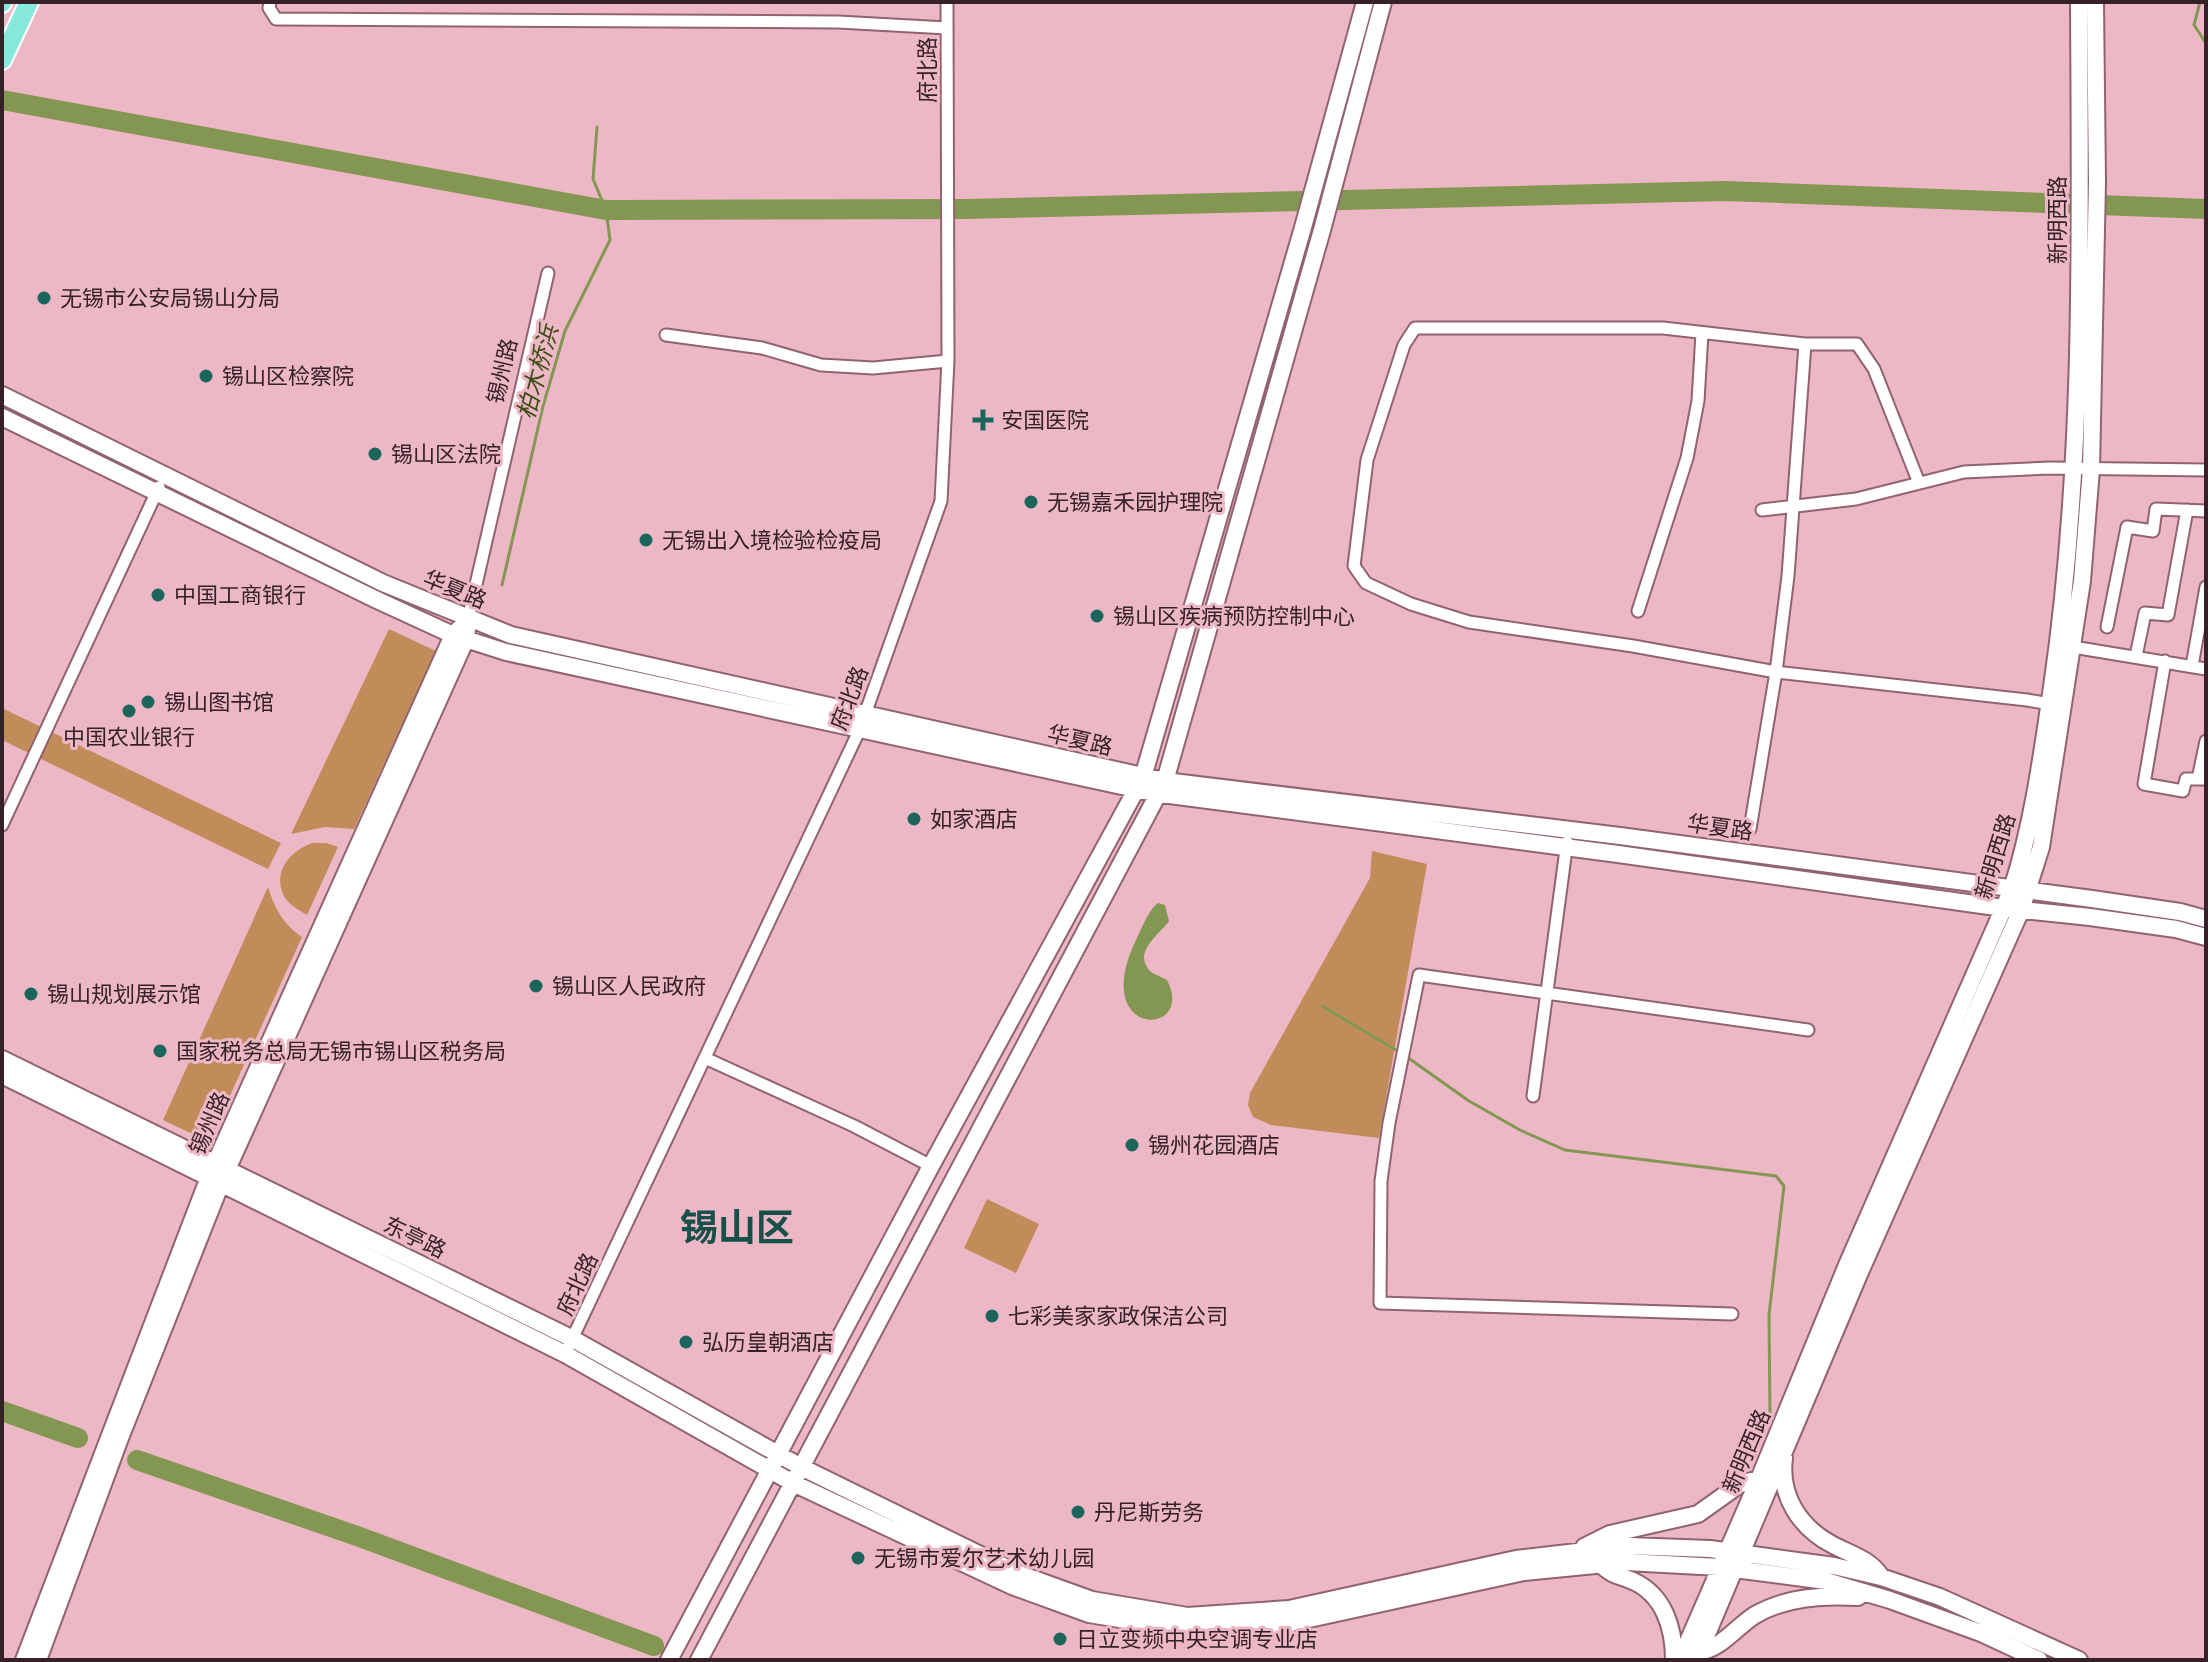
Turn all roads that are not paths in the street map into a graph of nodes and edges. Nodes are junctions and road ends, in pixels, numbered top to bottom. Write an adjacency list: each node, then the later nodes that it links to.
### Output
1 (29, 2): 9 (main road)
2 (270, 2): 8 (street)
3 (947, 2): 8 (street, 府北路)
4 (1365, 2): 43 (street)
5 (1383, 2): 44 (street)
6 (2079, 2): 10 (street, 新明西路)
7 (2095, 2): 10 (street, 新明西路)
8 (947, 28): 15 (street, 府北路)
9 (2, 60)
10 (2088, 231): 18 (street, 新明西路)
11 (548, 273): 29 (street, 锡州路)
12 (1702, 333): 14 (street); 28 (street); 37 (street)
13 (666, 335): 15 (street)
14 (1805, 344): 21 (street); 23 (street)
15 (948, 361): 39 (street, 府北路)
16 (2, 395): 20 (street, 华夏路)
17 (2, 417): 22 (street, 华夏路)
18 (2083, 469): 19 (street); 21 (street); 32 (street, 新明西路); 38 (street, 新明西路)
19 (2206, 470)
20 (164, 475): 22 (street); 29 (street, 华夏路)
21 (1919, 483): 23 (street)
22 (156, 492): 31 (street, 华夏路); 45 (street)
23 (1793, 506): 24 (street); 37 (street)
24 (1762, 510)
25 (2187, 510): 26 (street); 30 (street); 33 (street)
26 (2206, 511)
27 (2206, 587): 35 (street)
28 (1638, 611)
29 (468, 619): 31 (street, 锡州路); 39 (street, 华夏路)
30 (2107, 627)
31 (460, 637): 40 (street, 华夏路); 61 (street, 锡州路)
32 (2073, 647): 33 (street); 49 (street, 新明西路)
33 (2136, 656): 34 (street)
34 (2165, 661): 35 (street); 42 (street)
35 (2192, 666): 36 (street)
36 (2206, 669)
37 (1776, 672): 38 (street); 47 (street)
38 (2050, 704): 49 (street, 新明西路)
39 (867, 714): 40 (street, 府北路); 43 (street, 华夏路)
40 (859, 731): 43 (street, 华夏路); 56 (street, 府北路)
41 (2206, 741): 42 (street)
42 (2202, 779)
43 (1140, 784): 44 (street, 华夏路); 60 (street)
44 (1162, 788): 46 (street, 华夏路); 48 (street, 华夏路); 66 (street)
45 (2, 825)
46 (1568, 829): 48 (street); 49 (street, 华夏路)
47 (1750, 829)
48 (1566, 847): 50 (street, 华夏路); 54 (street)
49 (2020, 890): 50 (street, 新明西路); 51 (street, 新明西路); 52 (street, 华夏路)
50 (2003, 908): 51 (street, 华夏路); 68 (street, 新明西路)
51 (2021, 910): 53 (street, 华夏路); 64 (street, 新明西路)
52 (2206, 919)
53 (2206, 937)
54 (1547, 993): 55 (street); 59 (street); 62 (street)
55 (1808, 1030)
56 (705, 1058): 60 (street); 63 (street, 府北路)
57 (2, 1059): 61 (street, 东亭路)
58 (2, 1075): 61 (street, 东亭路)
59 (1533, 1096)
60 (931, 1166): 65 (street)
61 (218, 1173): 63 (street, 东亭路); 77 (street, 锡州路); 78 (street, 锡州路)
62 (1732, 1314)
63 (569, 1346): 65 (street, 东亭路); 67 (street, 东亭路)
64 (1786, 1447): 71 (street, 新明西路); 73 (street)
65 (779, 1454): 66 (street, 东亭路); 67 (street)
66 (801, 1467): 69 (street); 70 (street, 东亭路)
67 (770, 1471): 69 (street, 东亭路); 79 (street)
68 (1759, 1479): 70 (street); 71 (street, 新明西路)
69 (793, 1483): 72 (street, 东亭路); 80 (street)
70 (1576, 1551): 71 (street, 东亭路)
71 (1730, 1560): 72 (street, 东亭路); 73 (street); 74 (street); 76 (street, 新明西路); 81 (street, 新明西路)
72 (1600, 1564): 81 (street)
73 (1881, 1577): 75 (street)
74 (1890, 1600): 75 (street); 76 (street)
75 (1986, 1626): 82 (street); 83 (street)
76 (1698, 1656)
77 (24, 1660)
78 (38, 1660)
79 (669, 1660)
80 (699, 1660)
81 (1677, 1660)
82 (2039, 1660)
83 (2079, 1660)

